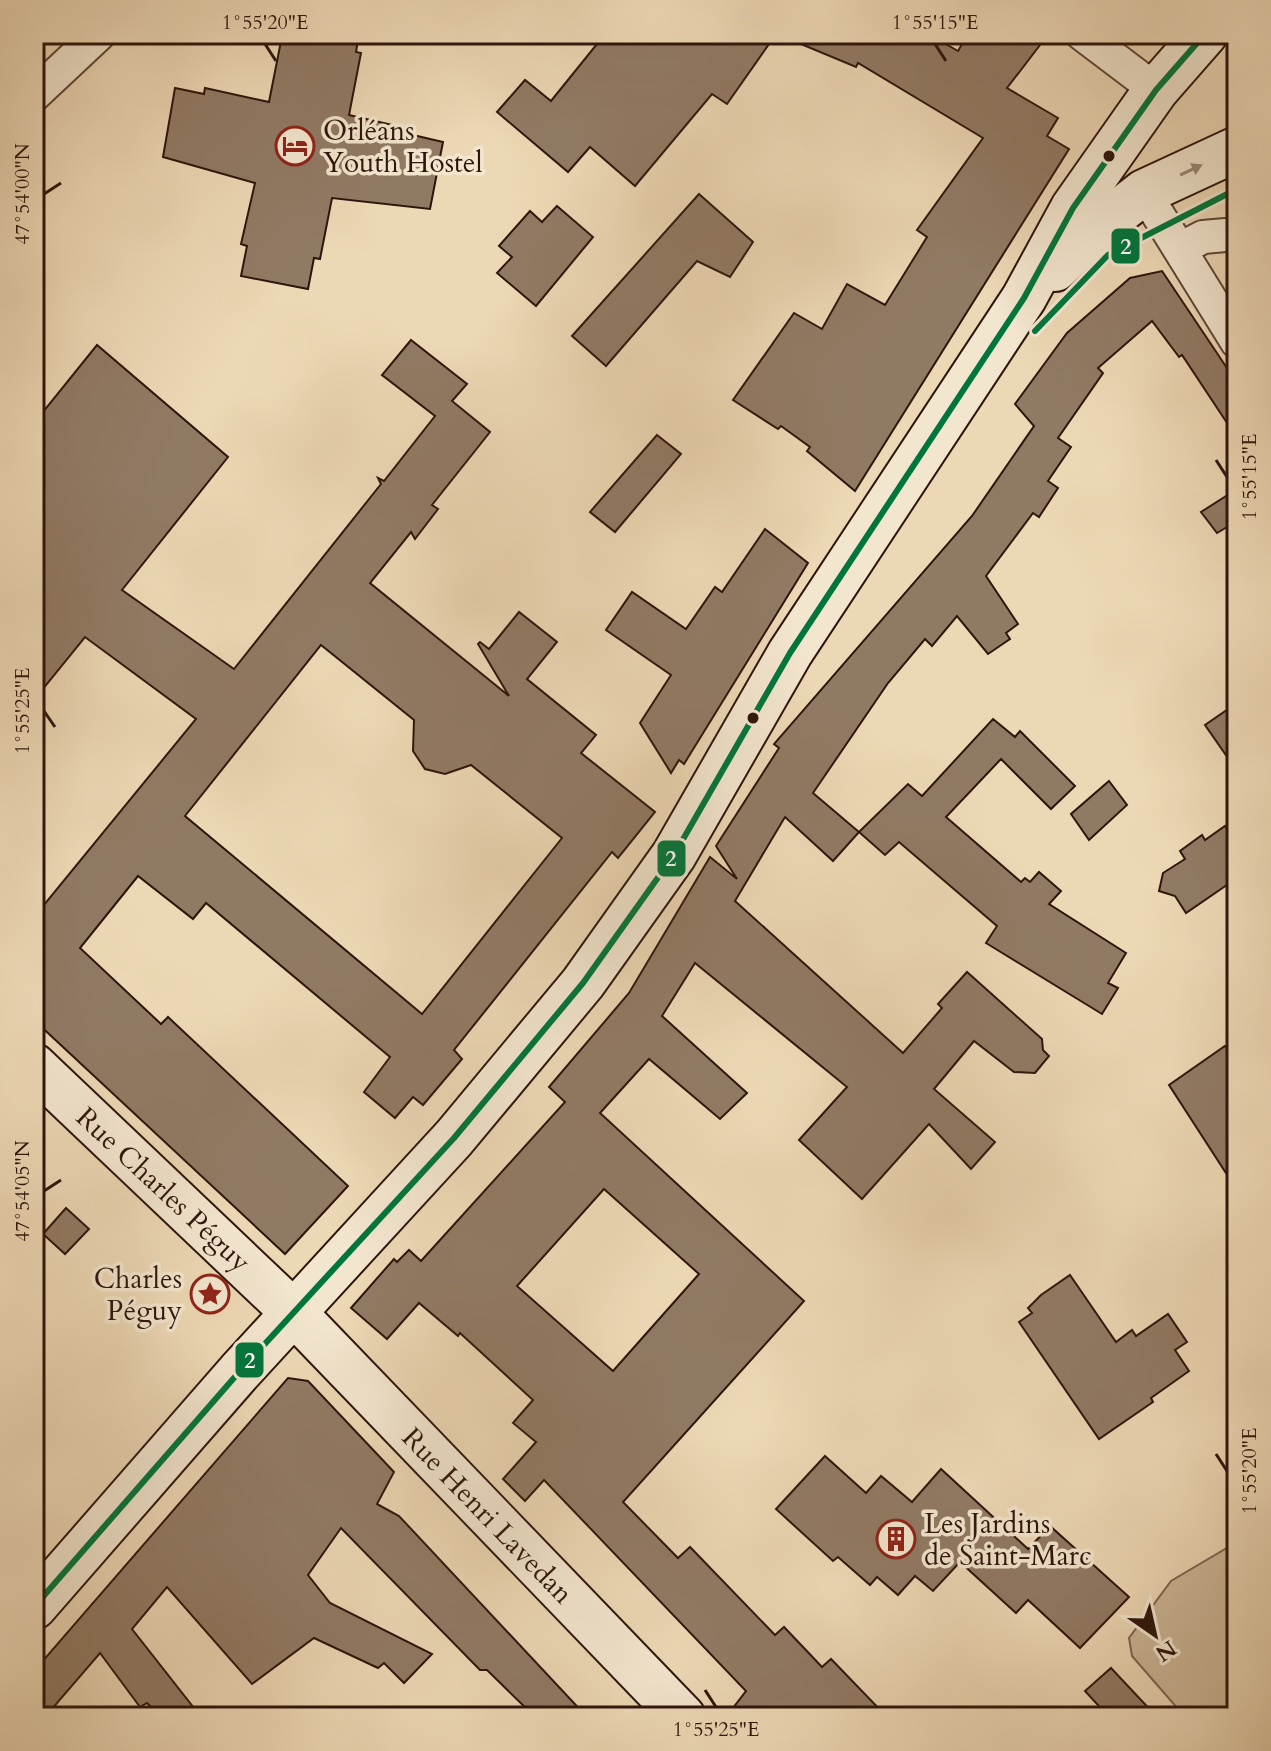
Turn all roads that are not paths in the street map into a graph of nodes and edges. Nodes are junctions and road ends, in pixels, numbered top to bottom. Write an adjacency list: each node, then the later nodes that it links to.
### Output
1 (99, 34): 5 (street)
2 (1082, 34): 4 (street)
3 (1205, 34): 4 (main road)
4 (1156, 90): 10 (main road)
5 (34, 95)
6 (1237, 149): 7 (main road, one-way to 6)
7 (1144, 192): 9 (street); 10 (main road)
8 (1237, 234): 9 (street)
9 (1180, 249): 11 (street)
10 (1024, 298): 13 (main road)
11 (1237, 342)
12 (34, 1066): 13 (main road, Rue Charles Péguy)
13 (294, 1313): 14 (main road); 15 (main road, Rue Henri Lavedan)
14 (34, 1607)
15 (683, 1717)

